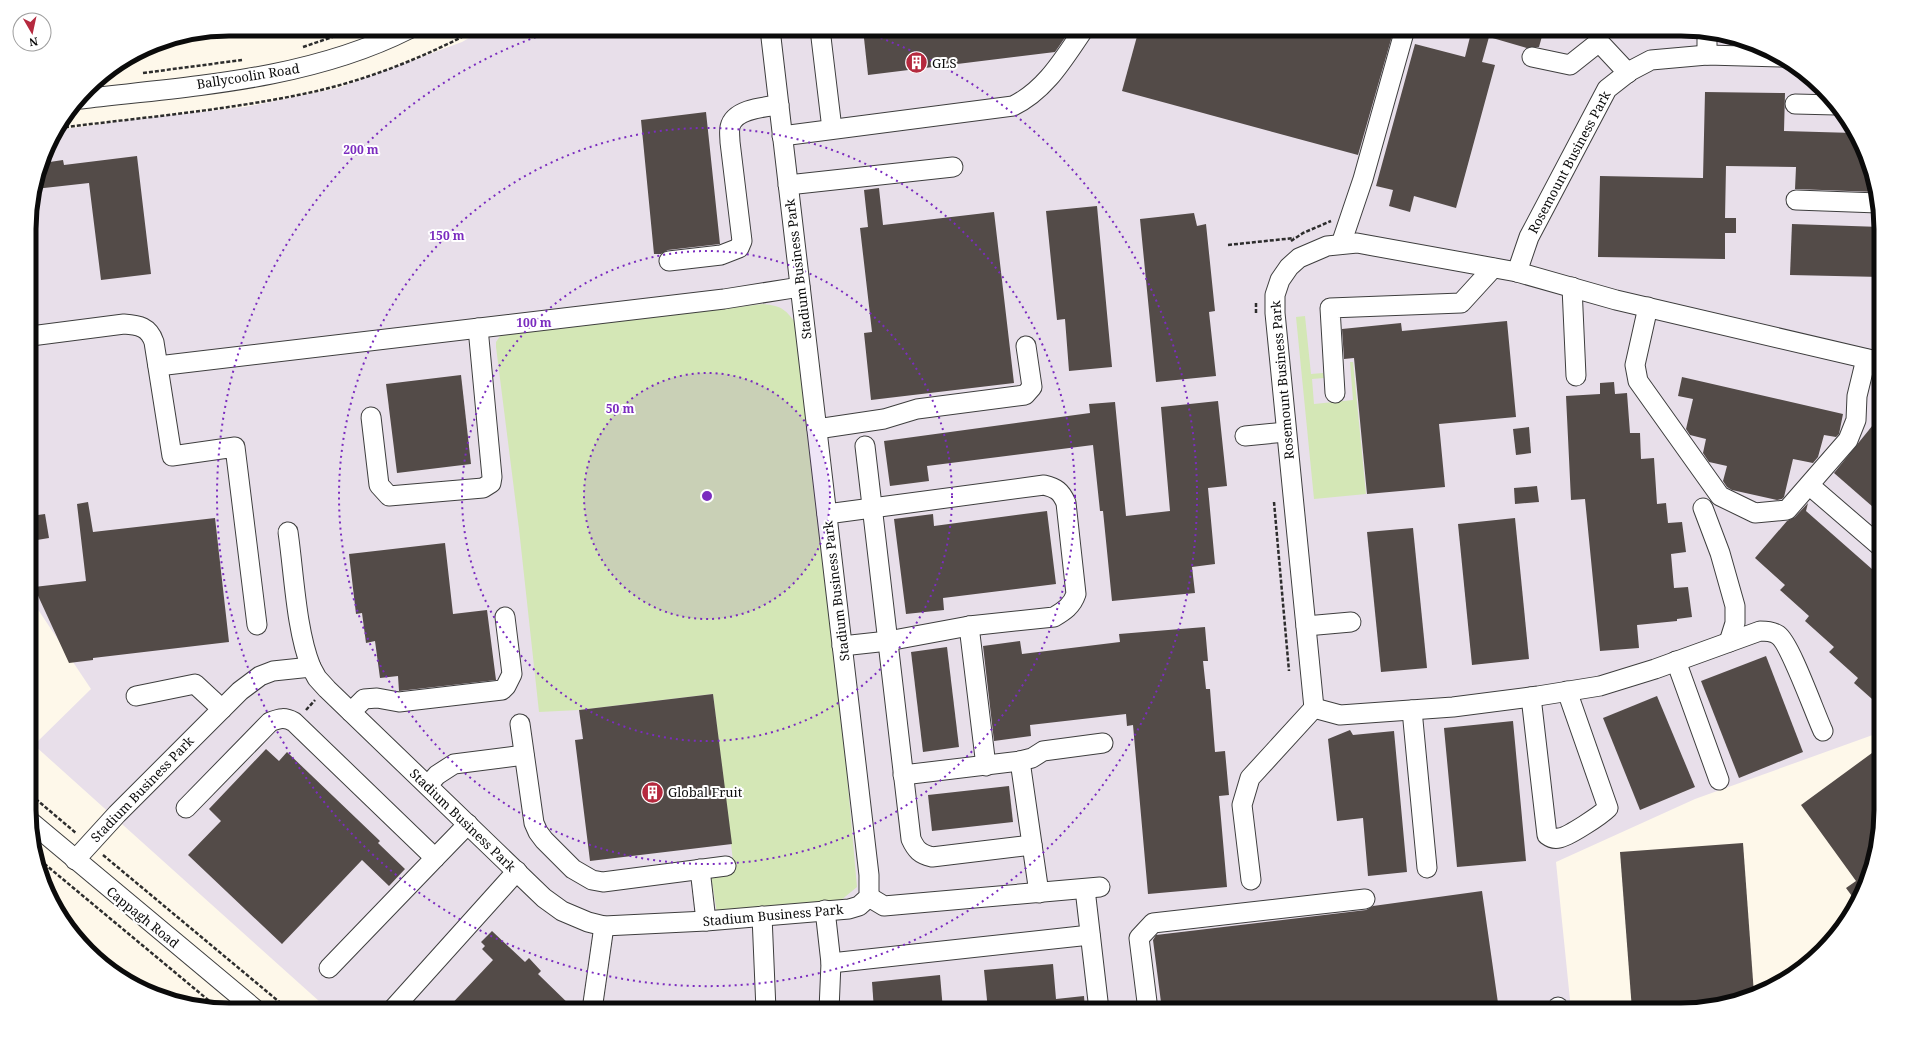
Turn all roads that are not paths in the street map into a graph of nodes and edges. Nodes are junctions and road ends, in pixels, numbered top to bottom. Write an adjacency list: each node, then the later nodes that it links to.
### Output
1 (394, 36): 12 (street, Ballycoolin Road)
2 (771, 36): 14 (street, Stadium Business Park)
3 (821, 36): 16 (street)
4 (1079, 36): 16 (street)
5 (1403, 36): 22 (street)
6 (1601, 36): 9 (street); 11 (street)
7 (1707, 38): 8 (street)
8 (1707, 55): 10 (street, Rosemount Business Park); 11 (street, Rosemount Business Park)
9 (1532, 57)
10 (1767, 57)
11 (1628, 73): 25 (street, Rosemount Business Park)
12 (88, 98)
13 (1795, 104): 15 (street)
14 (779, 105): 17 (street, Stadium Business Park); 23 (street)
15 (1828, 105)
16 (832, 129): 17 (street)
17 (782, 136): 19 (street, Stadium Business Park)
18 (953, 167): 19 (street)
19 (788, 185): 26 (street, Stadium Business Park)
20 (1796, 200): 21 (street)
21 (1872, 203)
22 (1341, 244): 24 (street, Rosemount Business Park); 38 (street, Rosemount Business Park)
23 (670, 261)
24 (1493, 268): 25 (street, Rosemount Business Park); 35 (street)
25 (1517, 272): 27 (street, Rosemount Business Park)
26 (800, 287): 29 (street); 37 (street, Stadium Business Park)
27 (1572, 288): 28 (street, Rosemount Business Park); 34 (street)
28 (1648, 307): 32 (street, Rosemount Business Park); 32 (street)
29 (478, 328): 33 (street); 36 (street)
30 (36, 335): 33 (street)
31 (1026, 346): 37 (street)
32 (1873, 360)
33 (158, 366): 49 (street)
34 (1576, 376)
35 (1335, 393)
36 (371, 417)
37 (817, 429): 44 (street, Stadium Business Park)
38 (1286, 432): 39 (street); 51 (street, Rosemount Business Park)
39 (1245, 436)
40 (865, 446): 42 (street)
41 (1816, 491): 46 (street)
42 (872, 508): 44 (street); 50 (street); 52 (street)
43 (1703, 508): 53 (street)
44 (827, 514): 54 (street, Stadium Business Park)
45 (288, 532): 56 (street)
46 (1874, 541)
47 (505, 617): 63 (street)
48 (1351, 622): 51 (street)
49 (257, 625)
50 (969, 626): 52 (street); 69 (street)
51 (1306, 626): 60 (street, Rosemount Business Park)
52 (888, 641): 54 (street); 70 (street)
53 (1729, 642): 55 (street); 65 (street)
54 (842, 646): 85 (street, Stadium Business Park)
55 (1676, 661): 57 (street); 71 (street)
56 (311, 667): 61 (street, Stadium Business Park); 63 (street, Stadium Business Park)
57 (1567, 691): 59 (street); 59 (street)
58 (136, 696): 61 (street)
59 (1531, 697): 62 (street)
60 (1314, 708): 62 (street); 83 (street)
61 (222, 709): 78 (street, Stadium Business Park)
62 (1412, 710): 80 (street)
63 (351, 712): 72 (street, Stadium Business Park)
64 (520, 724): 67 (street)
65 (1822, 732)
66 (1104, 743): 68 (street)
67 (524, 755): 72 (street); 81 (street)
68 (1020, 761): 69 (street); 76 (street)
69 (986, 766): 70 (street)
70 (903, 775): 76 (street)
71 (1719, 780)
72 (428, 785): 74 (street, Stadium Business Park)
73 (186, 808): 77 (street)
74 (468, 824): 77 (street); 82 (street, Stadium Business Park)
75 (37, 827): 78 (street, Cappagh Road)
76 (1032, 845): 84 (street)
77 (435, 858): 93 (street)
78 (75, 860): 94 (street, Cappagh Road)
79 (726, 866): 81 (street)
80 (1427, 868)
81 (700, 869): 89 (street)
82 (517, 871): 90 (street, Stadium Business Park); 95 (street)
83 (1250, 880)
84 (1039, 893): 85 (street); 91 (street)
85 (868, 897): 87 (street, Stadium Business Park)
86 (1365, 899): 100 (street)
87 (825, 910): 88 (street, Stadium Business Park); 92 (street)
88 (762, 916): 89 (street, Stadium Business Park); 97 (street)
89 (706, 921): 90 (street, Stadium Business Park)
90 (604, 926): 96 (street)
91 (1090, 935): 92 (street); 99 (street)
92 (831, 963): 98 (street)
93 (330, 968)
94 (248, 1003)
95 (398, 1003)
96 (593, 1003)
97 (766, 1003)
98 (829, 1003)
99 (1098, 1003)
100 (1147, 1003)

